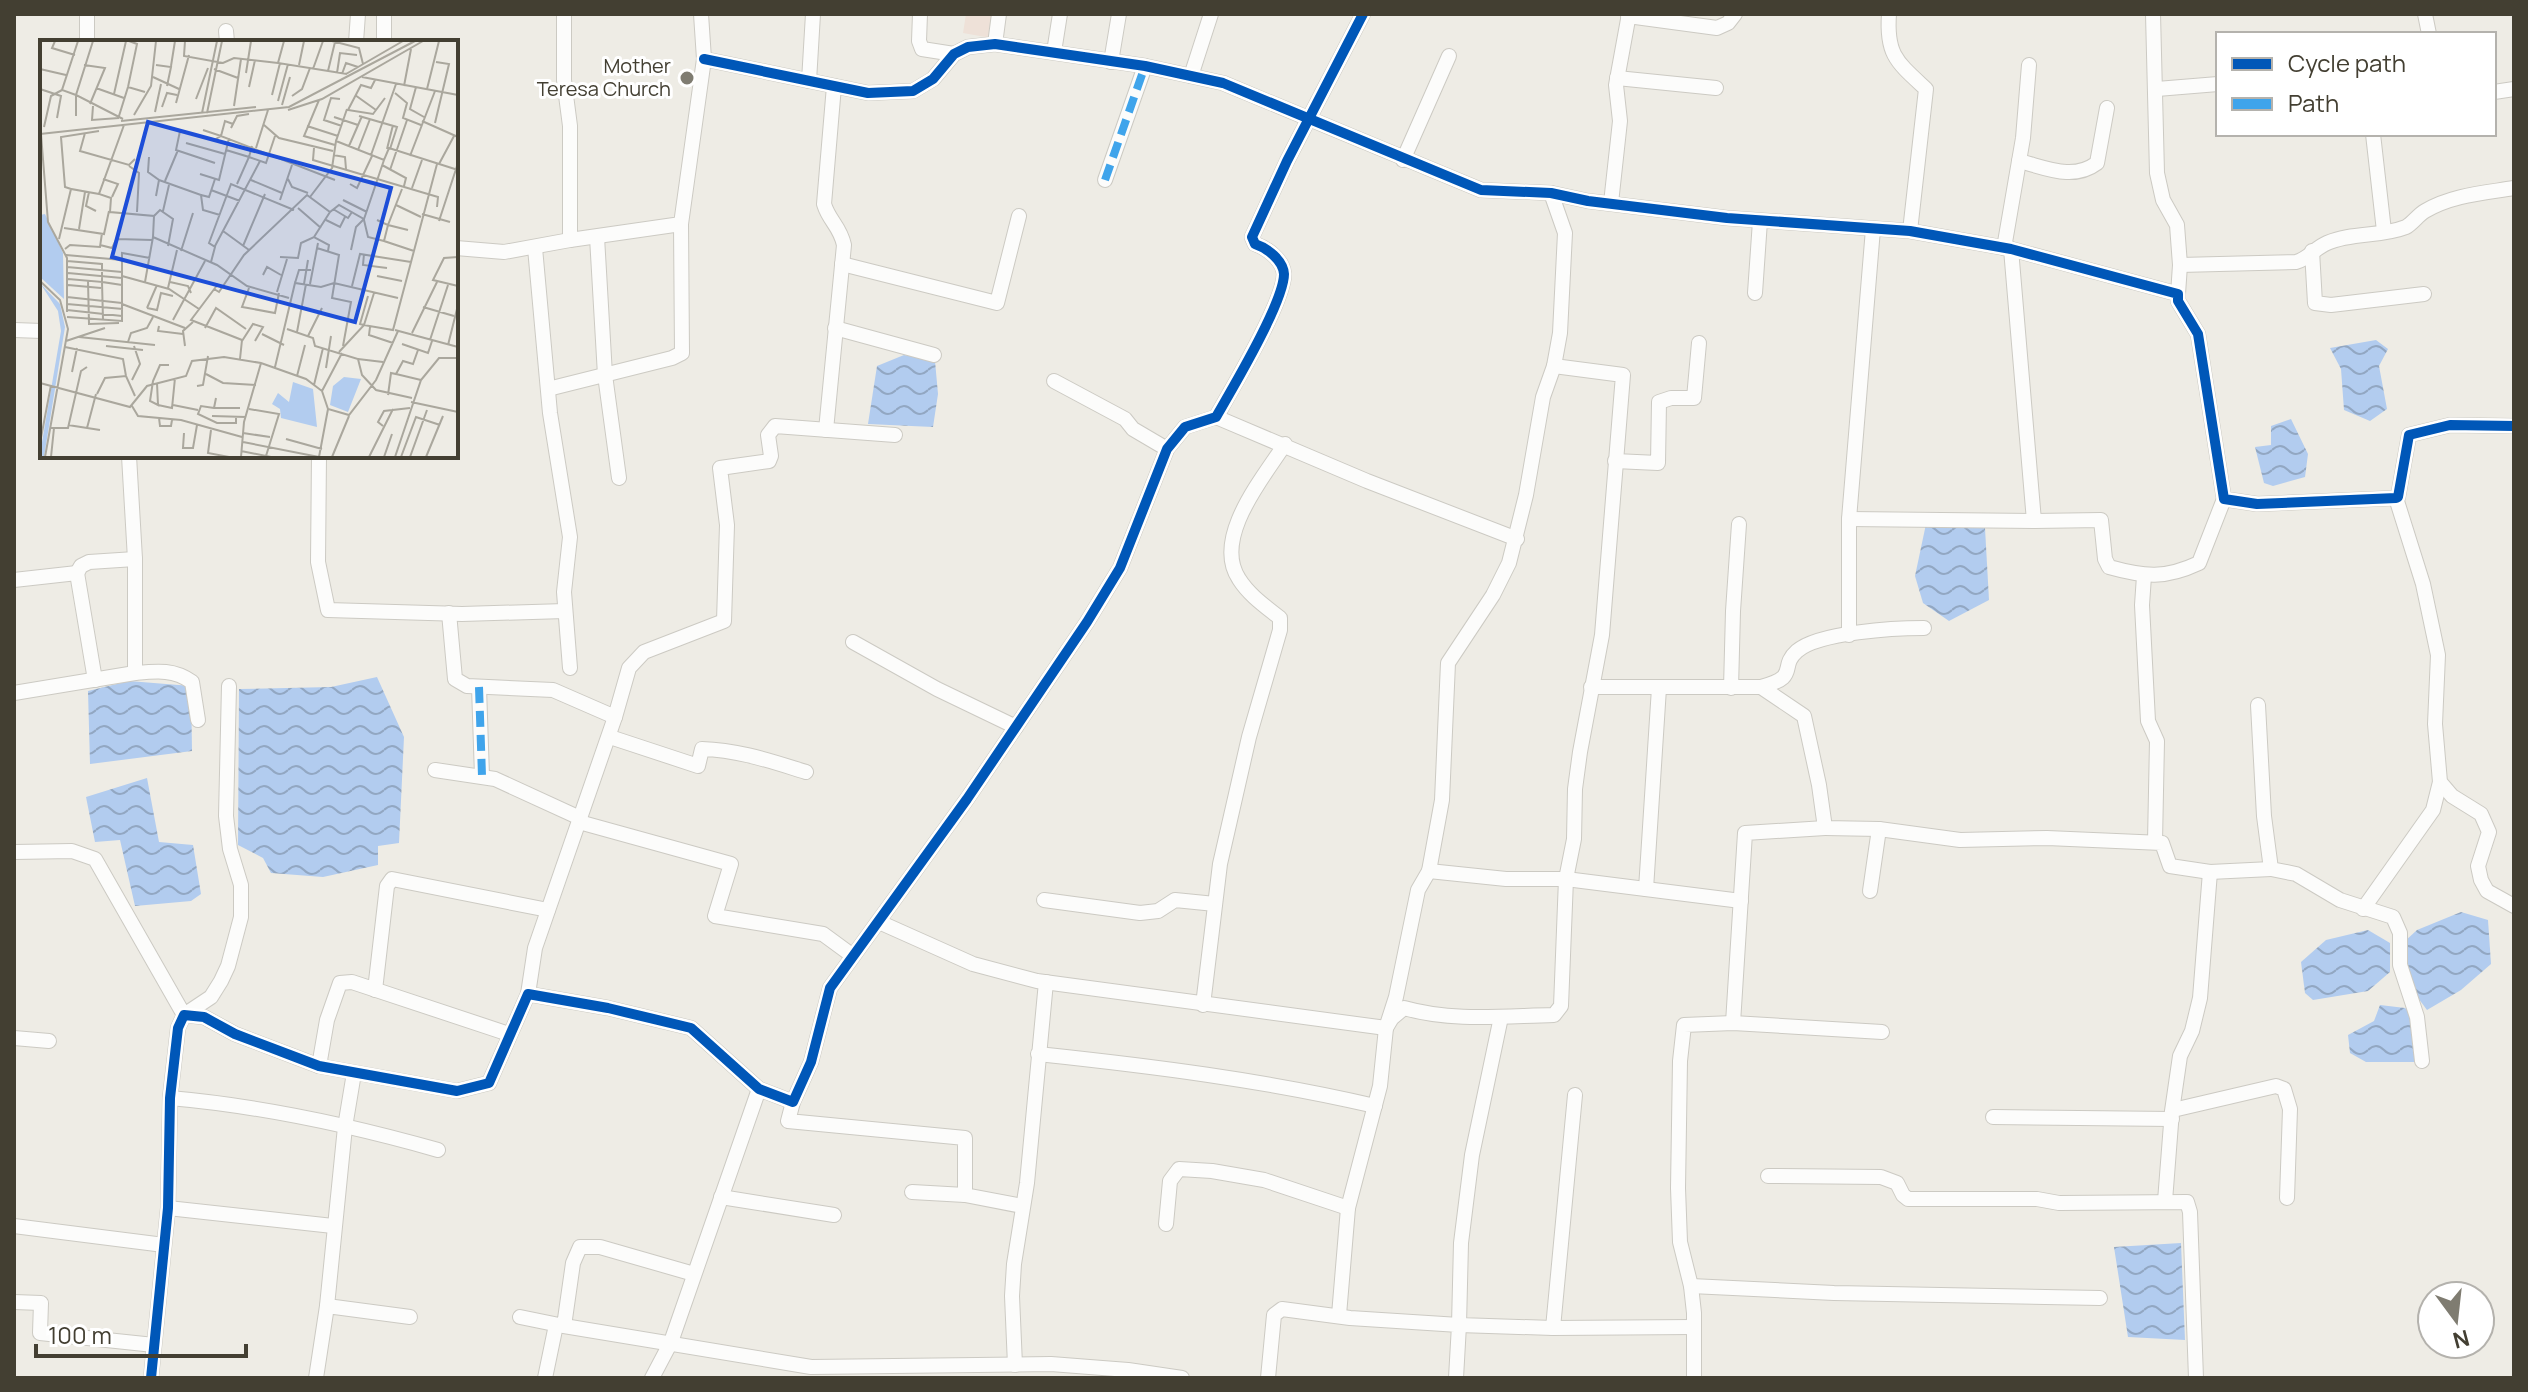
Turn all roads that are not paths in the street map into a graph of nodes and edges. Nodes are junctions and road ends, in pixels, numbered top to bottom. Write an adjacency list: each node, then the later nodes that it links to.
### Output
1 (87, 14): 17 (street)
2 (358, 14): 18 (street)
3 (384, 14): 19 (street)
4 (564, 14): 51 (street)
5 (701, 14): 24 (street)
6 (813, 14): 30 (street)
7 (920, 14): 22 (street)
8 (999, 14): 20 (street)
9 (1060, 14): 21 (street)
10 (1119, 14): 25 (street)
11 (1211, 14): 28 (street)
12 (1363, 14): 36 (street)
13 (1735, 14): 16 (street)
14 (1889, 14): 48 (street)
15 (2153, 14): 34 (street)
16 (1628, 15): 29 (street)
17 (87, 40)
18 (356, 40)
19 (384, 40)
20 (995, 44): 21 (street); 22 (street)
21 (1054, 52): 25 (street)
22 (954, 54): 32 (street)
23 (1449, 56): 38 (street)
24 (704, 59): 30 (street); 46 (street)
25 (1111, 62): 27 (street)
26 (2029, 65): 39 (street)
27 (1145, 66): 28 (street); 40 (street)
28 (1191, 76): 36 (street)
29 (1617, 78): 33 (street); 43 (street)
30 (809, 81): 32 (street)
31 (2216, 84): 34 (street)
32 (834, 86): 56 (street)
33 (1716, 88)
34 (2157, 89): 57 (street)
35 (2107, 108): 39 (street)
36 (1310, 120): 38 (street); 70 (street)
37 (2373, 136): 49 (street)
38 (1403, 160): 42 (street)
39 (2019, 161): 54 (street)
40 (1105, 180)
41 (2514, 188): 49 (street)
42 (1551, 193): 43 (street); 66 (street)
43 (1611, 203): 45 (street)
44 (1019, 216): 56 (street)
45 (1760, 221): 47 (street); 58 (street)
46 (681, 224): 50 (street); 67 (street)
47 (1873, 229): 48 (street); 82 (street)
48 (1910, 231): 54 (street)
49 (2384, 231): 55 (street)
50 (597, 237): 51 (street); 67 (street)
51 (570, 240): 53 (street)
52 (458, 248): 53 (street)
53 (535, 248): 69 (street)
54 (2008, 248): 59 (street); 83 (street)
55 (2312, 251): 57 (street); 60 (street)
56 (842, 264): 61 (street)
57 (2180, 265): 59 (street)
58 (1755, 293)
59 (2178, 294): 81 (street)
60 (2424, 294)
61 (835, 328): 65 (street); 72 (street)
62 (14, 330): 63 (street)
63 (40, 331)
64 (1699, 343): 78 (street)
65 (934, 355)
66 (1554, 366): 78 (street); 85 (street)
67 (605, 375): 69 (street); 79 (street)
68 (1054, 381): 75 (street)
69 (548, 389): 90 (street)
70 (1216, 417): 74 (street); 75 (street)
71 (2514, 426): 80 (street)
72 (826, 430): 73 (street); 106 (street)
73 (895, 435)
74 (1285, 444): 85 (street); 127 (street)
75 (1167, 449): 108 (street)
76 (129, 458): 86 (street)
77 (319, 458): 91 (street)
78 (1615, 461): 100 (street)
79 (619, 478)
80 (2396, 498): 81 (street); 113 (street)
81 (2224, 499): 88 (street)
82 (1849, 519): 83 (street); 93 (street)
83 (2034, 521): 88 (street)
84 (1739, 524): 103 (street)
85 (1517, 539): 120 (street)
86 (135, 559): 87 (street); 96 (street)
87 (77, 573): 89 (street); 97 (street)
88 (2144, 576): 117 (street)
89 (14, 580)
90 (565, 611): 91 (street); 95 (street)
91 (449, 613): 99 (street)
92 (1924, 628): 93 (street)
93 (1849, 635): 101 (street)
94 (853, 642): 108 (street)
95 (570, 668)
96 (135, 673): 97 (street); 107 (street)
97 (95, 680): 104 (street)
98 (229, 686): 137 (street)
99 (479, 687): 106 (street); 112 (street)
100 (1591, 687): 102 (street); 122 (street)
101 (1761, 687): 103 (street); 115 (street)
102 (1659, 688): 103 (street); 123 (street)
103 (1731, 688)
104 (14, 693)
105 (2258, 705): 119 (street)
106 (615, 717): 109 (street)
107 (198, 720)
108 (1016, 727): 131 (street)
109 (610, 737): 111 (street); 114 (street)
110 (435, 770): 112 (street)
111 (806, 772)
112 (482, 776): 114 (street)
113 (2440, 782): 128 (street); 129 (street)
114 (580, 820): 130 (street); 132 (street)
115 (1825, 828): 116 (street); 126 (street)
116 (1879, 829): 117 (street); 124 (street)
117 (2155, 842): 121 (street)
118 (14, 852): 137 (street)
119 (2271, 869): 121 (street); 129 (street)
120 (1429, 871): 122 (street); 140 (street)
121 (2210, 872): 154 (street)
122 (1566, 879): 123 (street); 138 (street)
123 (1646, 889): 126 (street)
124 (1870, 891)
125 (1044, 900): 127 (street)
126 (1741, 901): 139 (street)
127 (1215, 904): 136 (street)
128 (2514, 906)
129 (2363, 909): 146 (street)
130 (548, 910): 134 (street); 135 (street)
131 (879, 922): 132 (street); 133 (street)
132 (853, 956): 152 (street)
133 (1046, 982): 136 (street); 145 (street)
134 (375, 990): 142 (street); 147 (street)
135 (528, 994): 142 (street); 149 (street)
136 (1203, 1005): 140 (street)
137 (184, 1015): 147 (street); 151 (street)
138 (1501, 1017): 140 (street); 180 (street)
139 (1733, 1023): 141 (street); 173 (street)
140 (1386, 1028): 153 (street)
141 (1882, 1032)
142 (509, 1034): 148 (street)
143 (14, 1038): 144 (street)
144 (49, 1041)
145 (1038, 1054): 153 (street); 164 (street)
146 (2422, 1061)
147 (319, 1066): 148 (street)
148 (354, 1073): 156 (street)
149 (759, 1089): 152 (street); 161 (street)
150 (1575, 1095): 183 (street)
151 (170, 1098): 156 (street); 165 (street)
152 (793, 1102): 160 (street)
153 (1375, 1106): 166 (street)
154 (2172, 1114): 155 (street); 162 (street); 163 (street)
155 (1993, 1117)
156 (345, 1127): 157 (street); 170 (street)
157 (438, 1150)
158 (1768, 1176): 163 (street)
159 (912, 1192): 160 (street)
160 (965, 1195): 164 (street)
161 (721, 1197): 167 (street); 172 (street)
162 (2287, 1198)
163 (2165, 1201): 196 (street)
164 (1022, 1206): 186 (street)
165 (168, 1208): 170 (street); 171 (street)
166 (1348, 1208): 168 (street); 177 (street)
167 (834, 1215)
168 (1166, 1224)
169 (14, 1226): 171 (street)
170 (333, 1226): 176 (street)
171 (164, 1245): 185 (street)
172 (694, 1274): 181 (street); 184 (street)
173 (1691, 1286): 174 (street); 182 (street)
174 (2100, 1298)
175 (14, 1302): 185 (street)
176 (327, 1306): 178 (street); 189 (street)
177 (1339, 1315): 180 (street); 193 (street)
178 (410, 1317)
179 (520, 1317): 181 (street)
180 (1459, 1325): 183 (street); 194 (street)
181 (560, 1326): 184 (street); 190 (street)
182 (1694, 1327): 183 (street); 195 (street)
183 (1553, 1328)
184 (671, 1342): 186 (street); 191 (street)
185 (154, 1345): 188 (street)
186 (1015, 1365): 187 (street)
187 (1033, 1371): 192 (street)
188 (151, 1378)
189 (316, 1378)
190 (545, 1378)
191 (652, 1378)
192 (1182, 1378)
193 (1268, 1378)
194 (1456, 1378)
195 (1694, 1378)
196 (2196, 1378)

